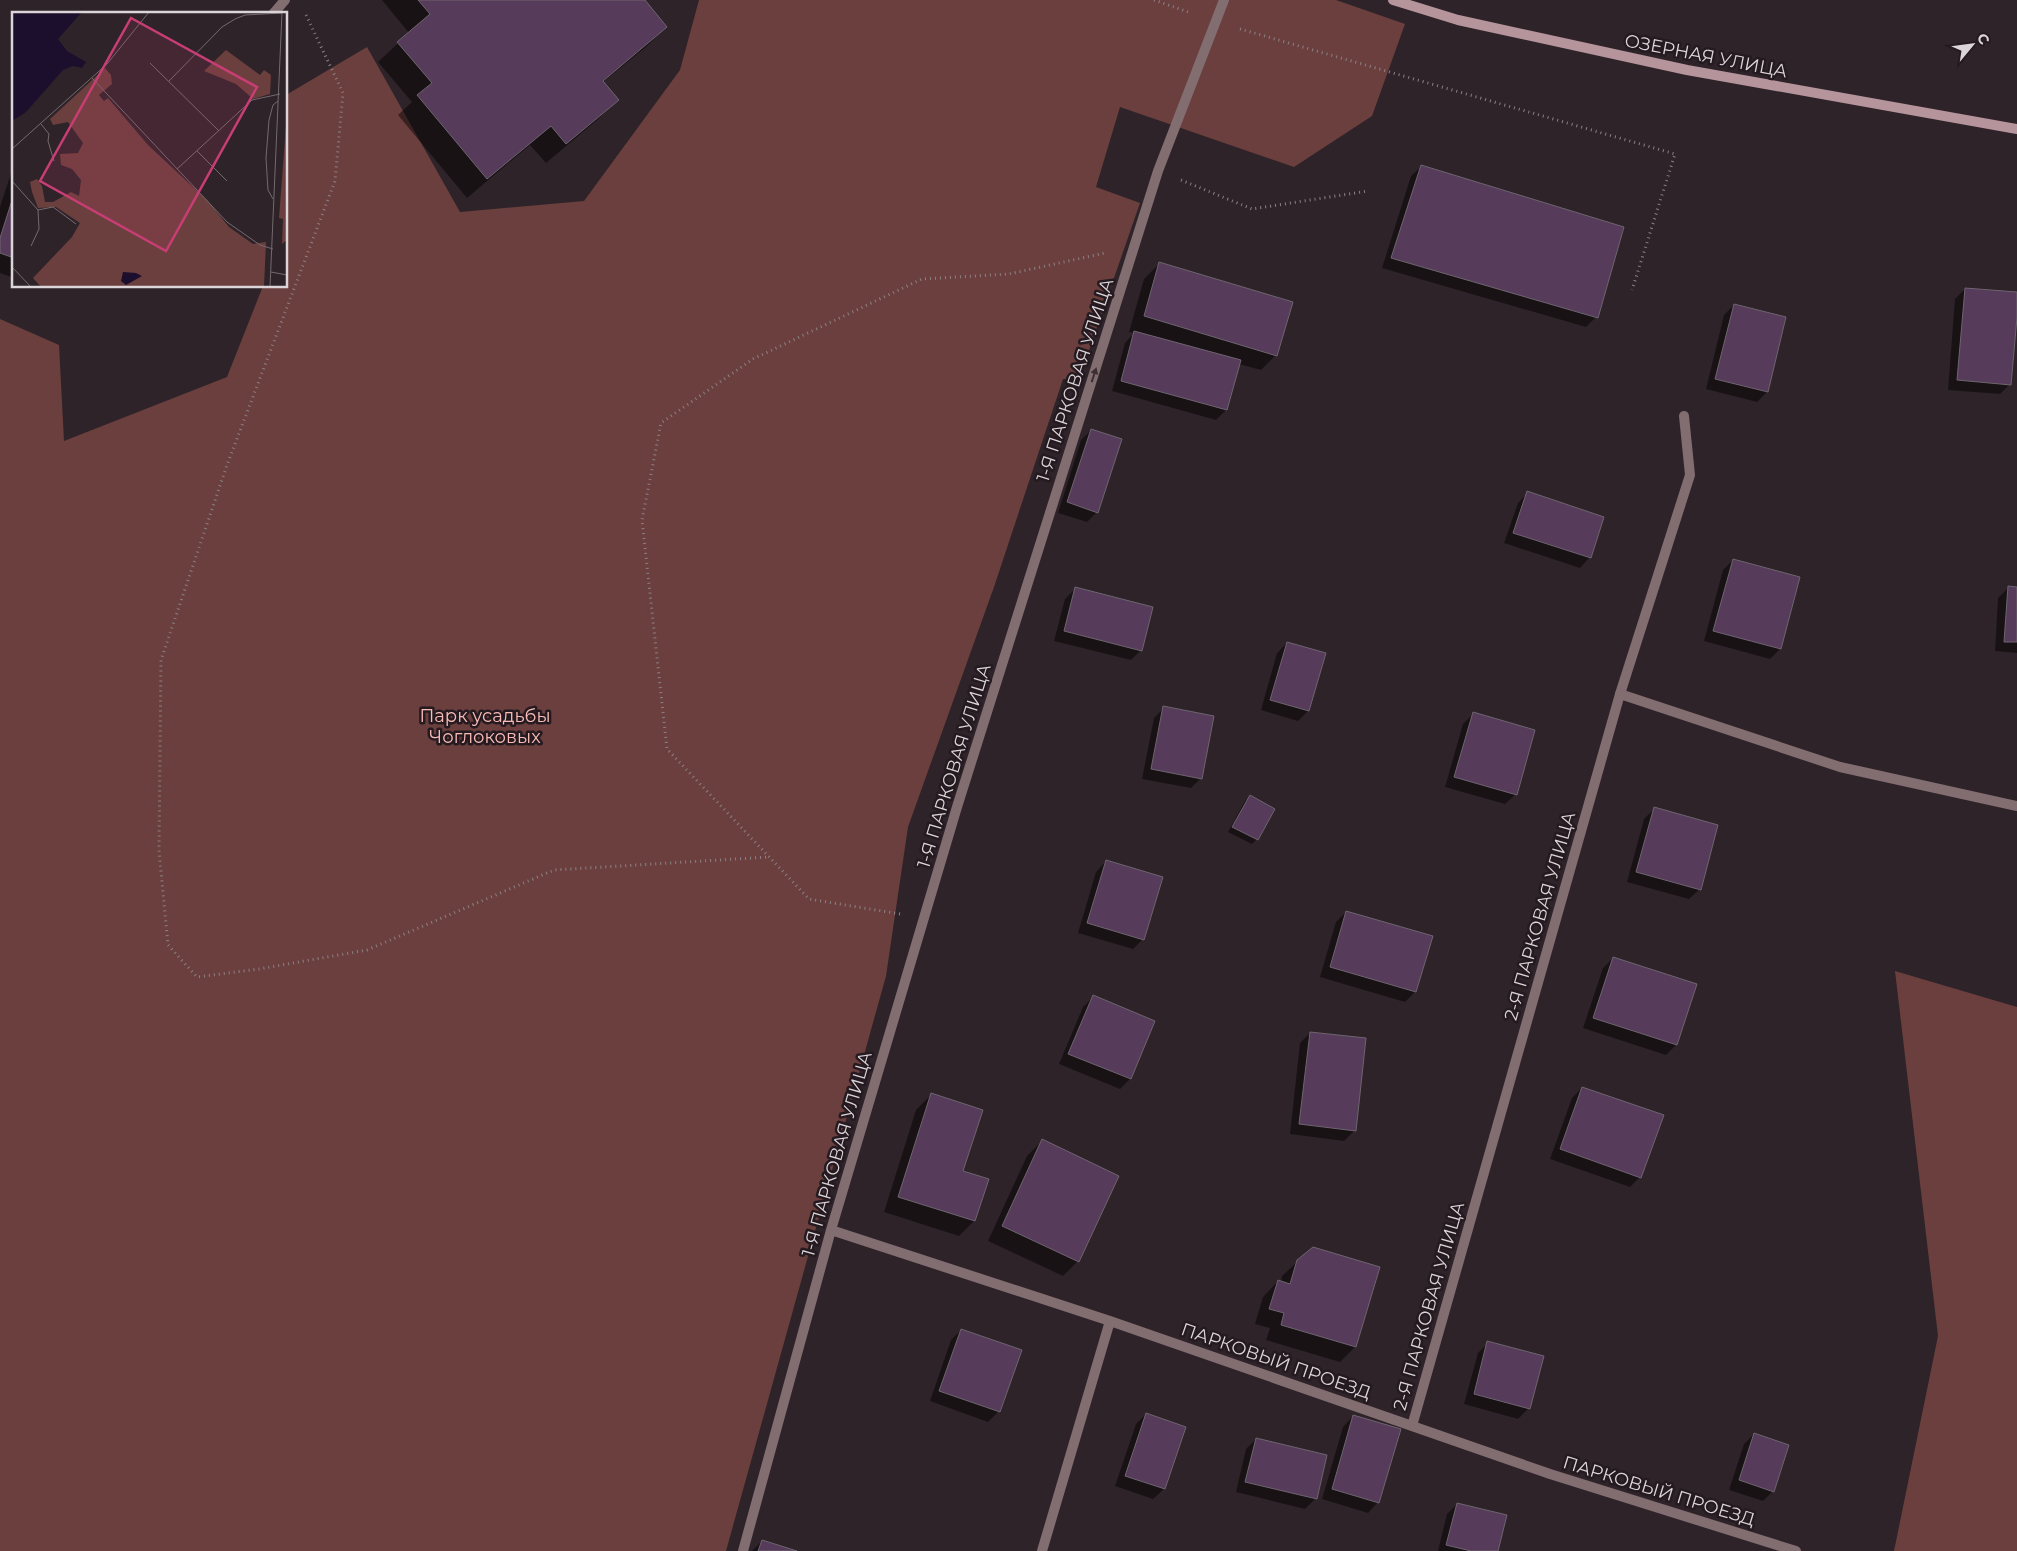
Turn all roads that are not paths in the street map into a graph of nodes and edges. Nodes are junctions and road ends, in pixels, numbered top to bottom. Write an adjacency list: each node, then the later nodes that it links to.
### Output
1 (285, 0): 4 (street)
2 (1224, 0): 9 (street, 1-Я ПАРКОВАЯ УЛИЦА, one-way to 2)
3 (1392, 0): 5 (main road, ОЗЕРНАЯ УЛИЦА)
4 (275, 12)
5 (2017, 129)
6 (1684, 416): 7 (street, 2-Я ПАРКОВАЯ УЛИЦА)
7 (1620, 694): 8 (street); 11 (street, 2-Я ПАРКОВАЯ УЛИЦА)
8 (2017, 806)
9 (831, 1230): 10 (street, ПАРКОВЫЙ ПРОЕЗД); 12 (street, 1-Я ПАРКОВАЯ УЛИЦА)
10 (1110, 1321): 11 (street, ПАРКОВЫЙ ПРОЕЗД); 13 (street)
11 (1412, 1426): 14 (street, ПАРКОВЫЙ ПРОЕЗД)
12 (744, 1551)
13 (1042, 1551)
14 (1796, 1551)

